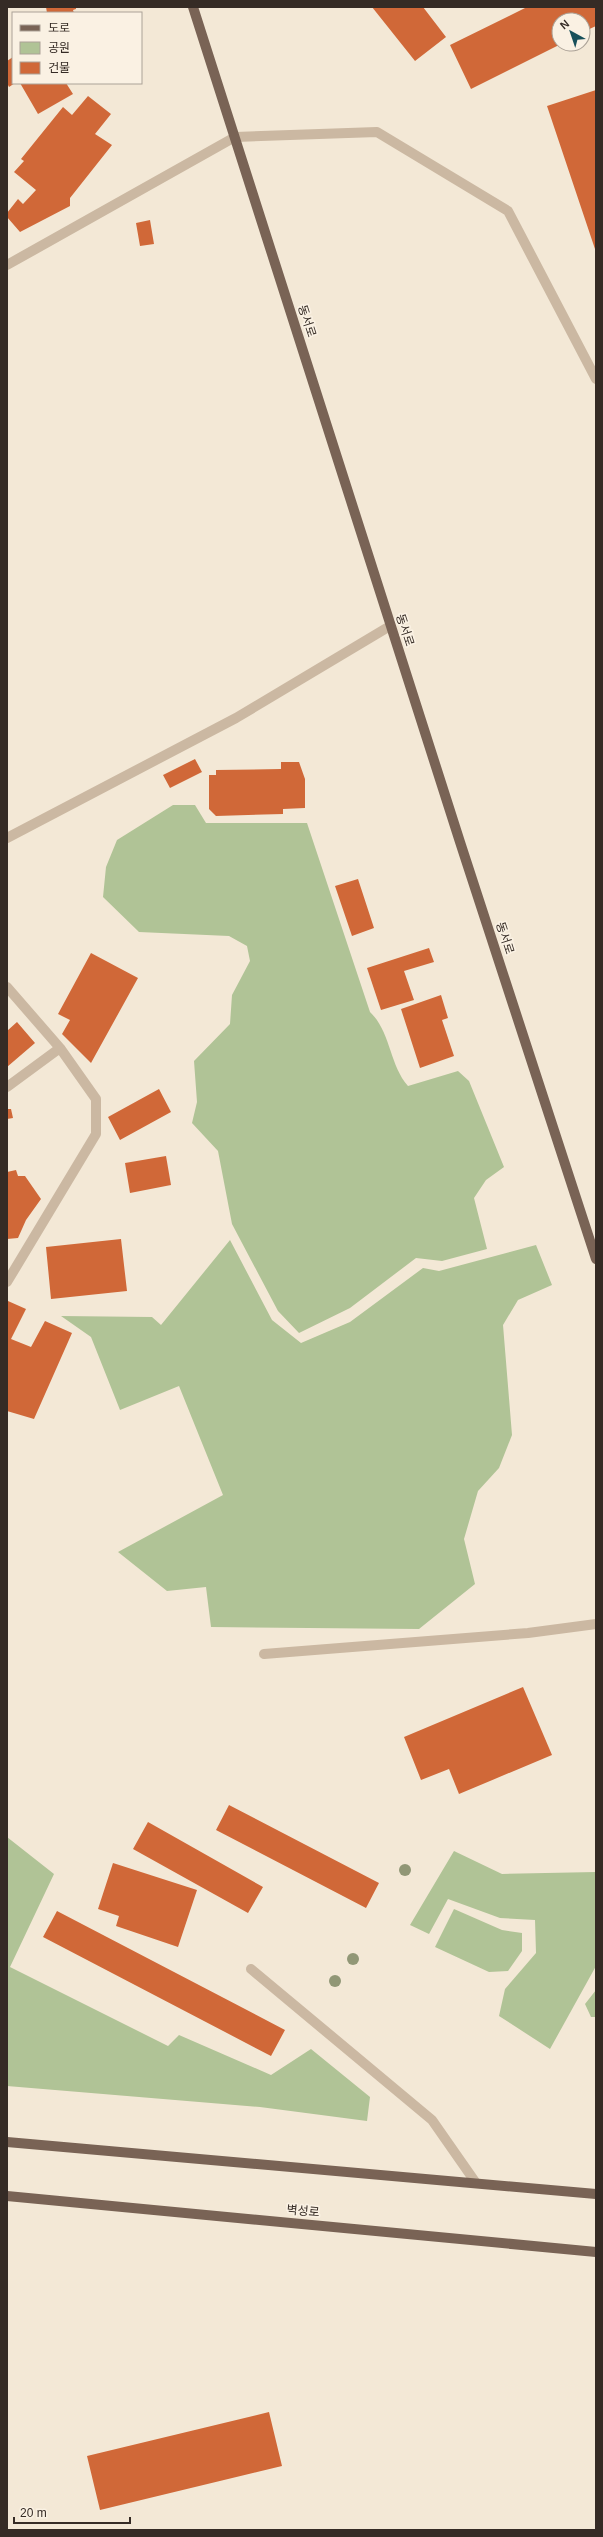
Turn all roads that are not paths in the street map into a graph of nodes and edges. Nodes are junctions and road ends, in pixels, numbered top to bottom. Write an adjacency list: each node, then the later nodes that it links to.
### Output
1 (193, 7): 2 (main road, 동서로)
2 (234, 137): 3 (street); 4 (street); 5 (main road, 동서로)
3 (7, 265)
4 (596, 379)
5 (390, 626): 6 (street); 10 (main road, 동서로)
6 (7, 838)
7 (7, 987): 8 (street)
8 (60, 1048): 9 (street); 11 (street)
9 (7, 1087)
10 (596, 1259)
11 (7, 1282)
12 (596, 1624): 13 (street)
13 (264, 1654)
14 (251, 1969): 16 (street)
15 (7, 2142): 16 (main road)
16 (476, 2183): 17 (main road)
17 (596, 2194)
18 (7, 2196): 19 (main road, 벽성로)
19 (596, 2252)

